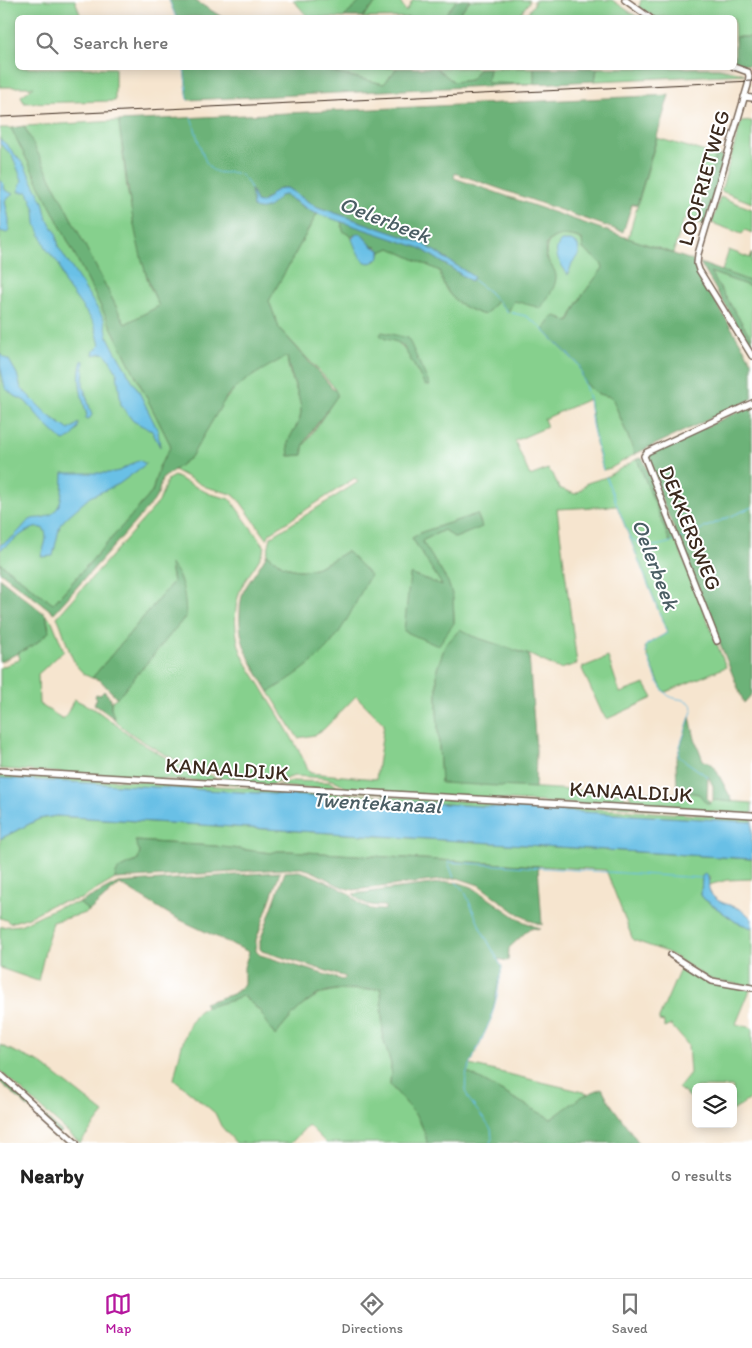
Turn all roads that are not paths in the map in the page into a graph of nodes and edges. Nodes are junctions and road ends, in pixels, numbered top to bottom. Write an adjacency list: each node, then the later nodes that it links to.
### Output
1 (625, 0): 2 (street)
2 (646, 15)
3 (737, 68): 4 (street)
4 (750, 70): 5 (street, LOOFRIETWEG)
5 (744, 97): 6 (street); 7 (street, LOOFRIETWEG)
6 (752, 98)
7 (752, 356)
8 (752, 403): 9 (street, DEKKERSWEG)
9 (717, 641)
10 (0, 771): 11 (street, KANAALDIJK)
11 (752, 815)
12 (671, 955): 13 (street)
13 (752, 988)
14 (0, 1074): 15 (street)
15 (76, 1143)

